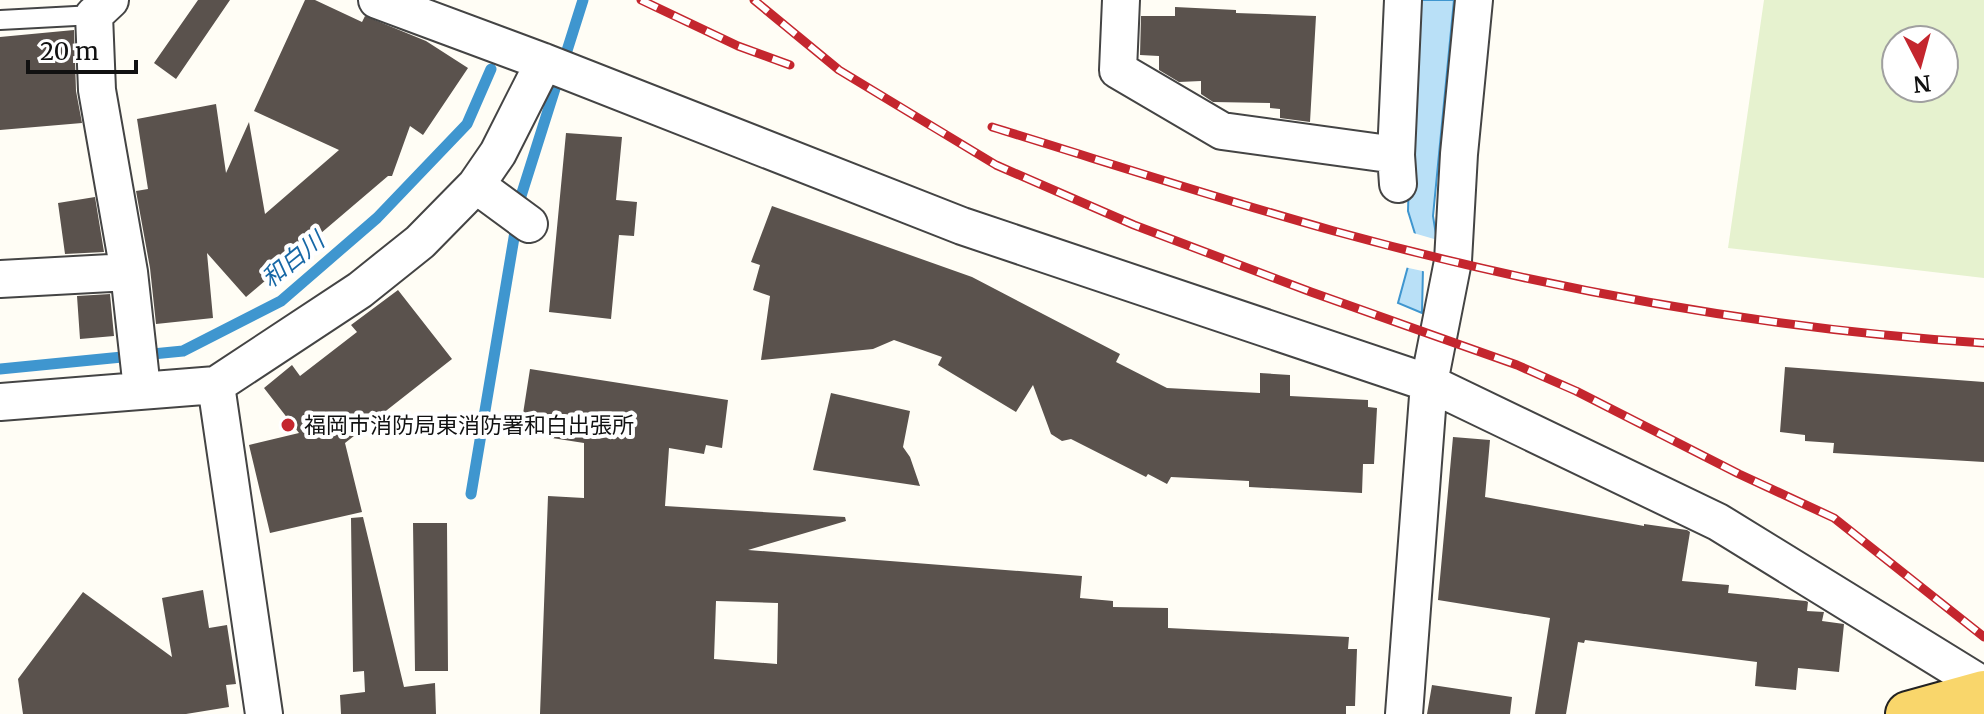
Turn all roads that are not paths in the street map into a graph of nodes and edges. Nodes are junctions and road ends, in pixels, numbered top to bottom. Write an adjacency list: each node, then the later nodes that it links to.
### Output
1 (377, 0): 7 (street)
2 (1121, 0): 3 (street)
3 (1403, 0)
4 (1474, 0): 13 (street)
5 (102, 8): 6 (lane); 10 (street)
6 (0, 20)
7 (544, 62): 8 (street); 13 (street)
8 (476, 185): 9 (street); 14 (street)
9 (529, 224)
10 (129, 272): 11 (street); 12 (street)
11 (0, 279)
12 (140, 370): 14 (street); 15 (street)
13 (1429, 383): 16 (street); 19 (street)
14 (216, 385): 18 (street)
15 (0, 402)
16 (1984, 686)
17 (1984, 693): 20 (main road)
18 (264, 714)
19 (1404, 714)
20 (1908, 714)

